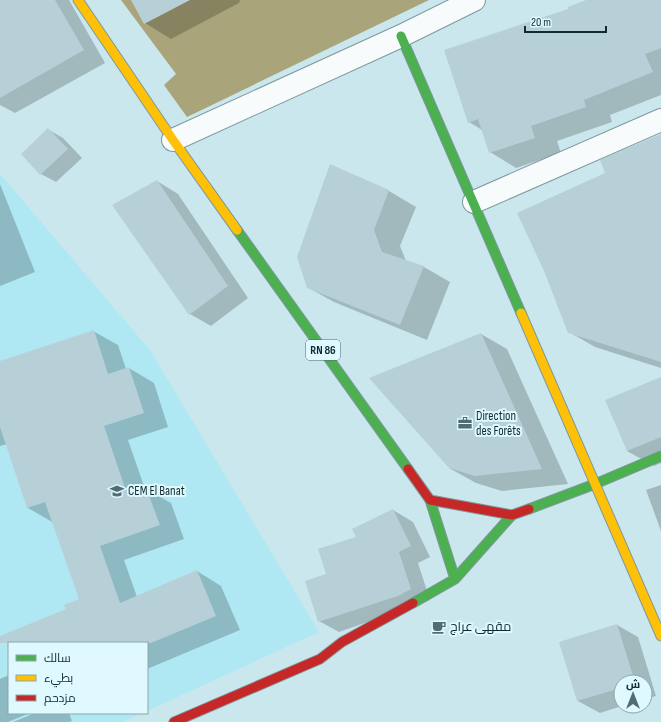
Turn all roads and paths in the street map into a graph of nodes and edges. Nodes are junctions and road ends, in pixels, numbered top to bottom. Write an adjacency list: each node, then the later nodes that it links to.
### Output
1 (78, 0): 5 (street, RN 86)
2 (467, 1): 3 (street)
3 (401, 36): 5 (street); 6 (street)
4 (661, 120): 6 (street)
5 (172, 140): 9 (street, RN 86)
6 (474, 202): 8 (street)
7 (661, 456): 8 (street)
8 (595, 484): 10 (street); 12 (street)
9 (430, 500): 10 (street); 11 (street)
10 (512, 515): 11 (street)
11 (455, 579): 13 (street)
12 (661, 636)
13 (174, 722)

